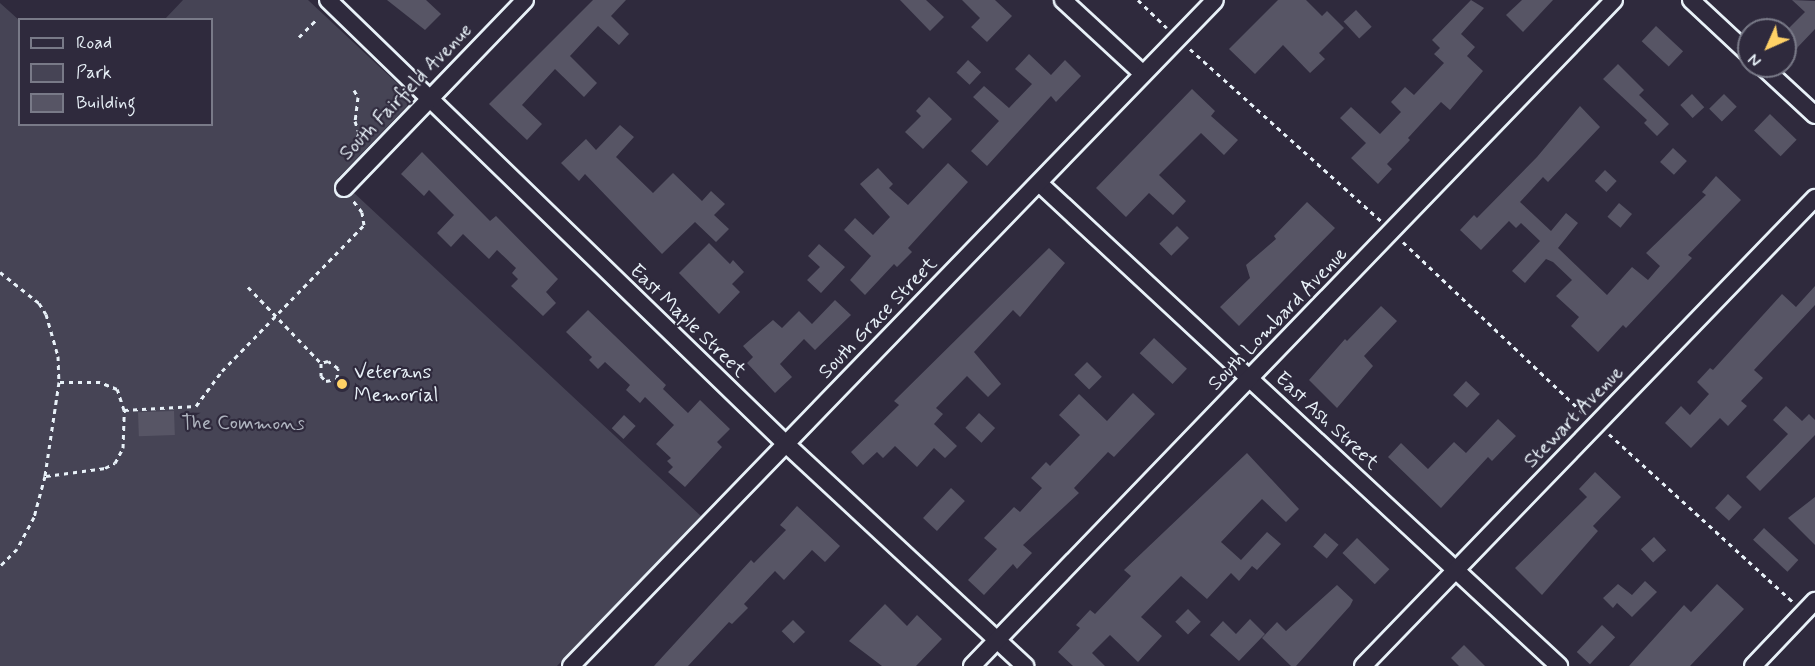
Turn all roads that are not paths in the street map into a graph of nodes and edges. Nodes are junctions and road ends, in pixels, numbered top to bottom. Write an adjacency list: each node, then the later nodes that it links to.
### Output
1 (328, 0): 10 (street, East Maple Street)
2 (525, 0): 10 (street, South Fairfield Avenue)
3 (1064, 0): 8 (street)
4 (1215, 0): 8 (street, South Grace Street)
5 (1614, 0): 15 (street, South Lombard Avenue)
6 (1691, 0): 7 (street)
7 (1737, 43)
8 (1143, 74): 12 (street, South Grace Street)
9 (1775, 78): 11 (street)
10 (428, 99): 13 (street, South Fairfield Avenue); 16 (street, East Maple Street)
11 (1815, 115)
12 (1039, 183): 15 (street, East Ash Street); 16 (street, South Grace Street)
13 (344, 188)
14 (1815, 198): 17 (street, Stewart Avenue)
15 (1250, 378): 17 (street, East Ash Street); 19 (street, South Lombard Avenue)
16 (785, 443): 19 (street, East Maple Street); 20 (street, South Grace Street)
17 (1456, 570): 23 (street, Stewart Avenue); 24 (street, East Ash Street)
18 (1815, 601): 25 (street)
19 (997, 640): 21 (street, South Lombard Avenue); 22 (street, East Maple Street)
20 (571, 666)
21 (972, 666)
22 (1025, 666)
23 (1363, 666)
24 (1559, 666)
25 (1753, 666)

